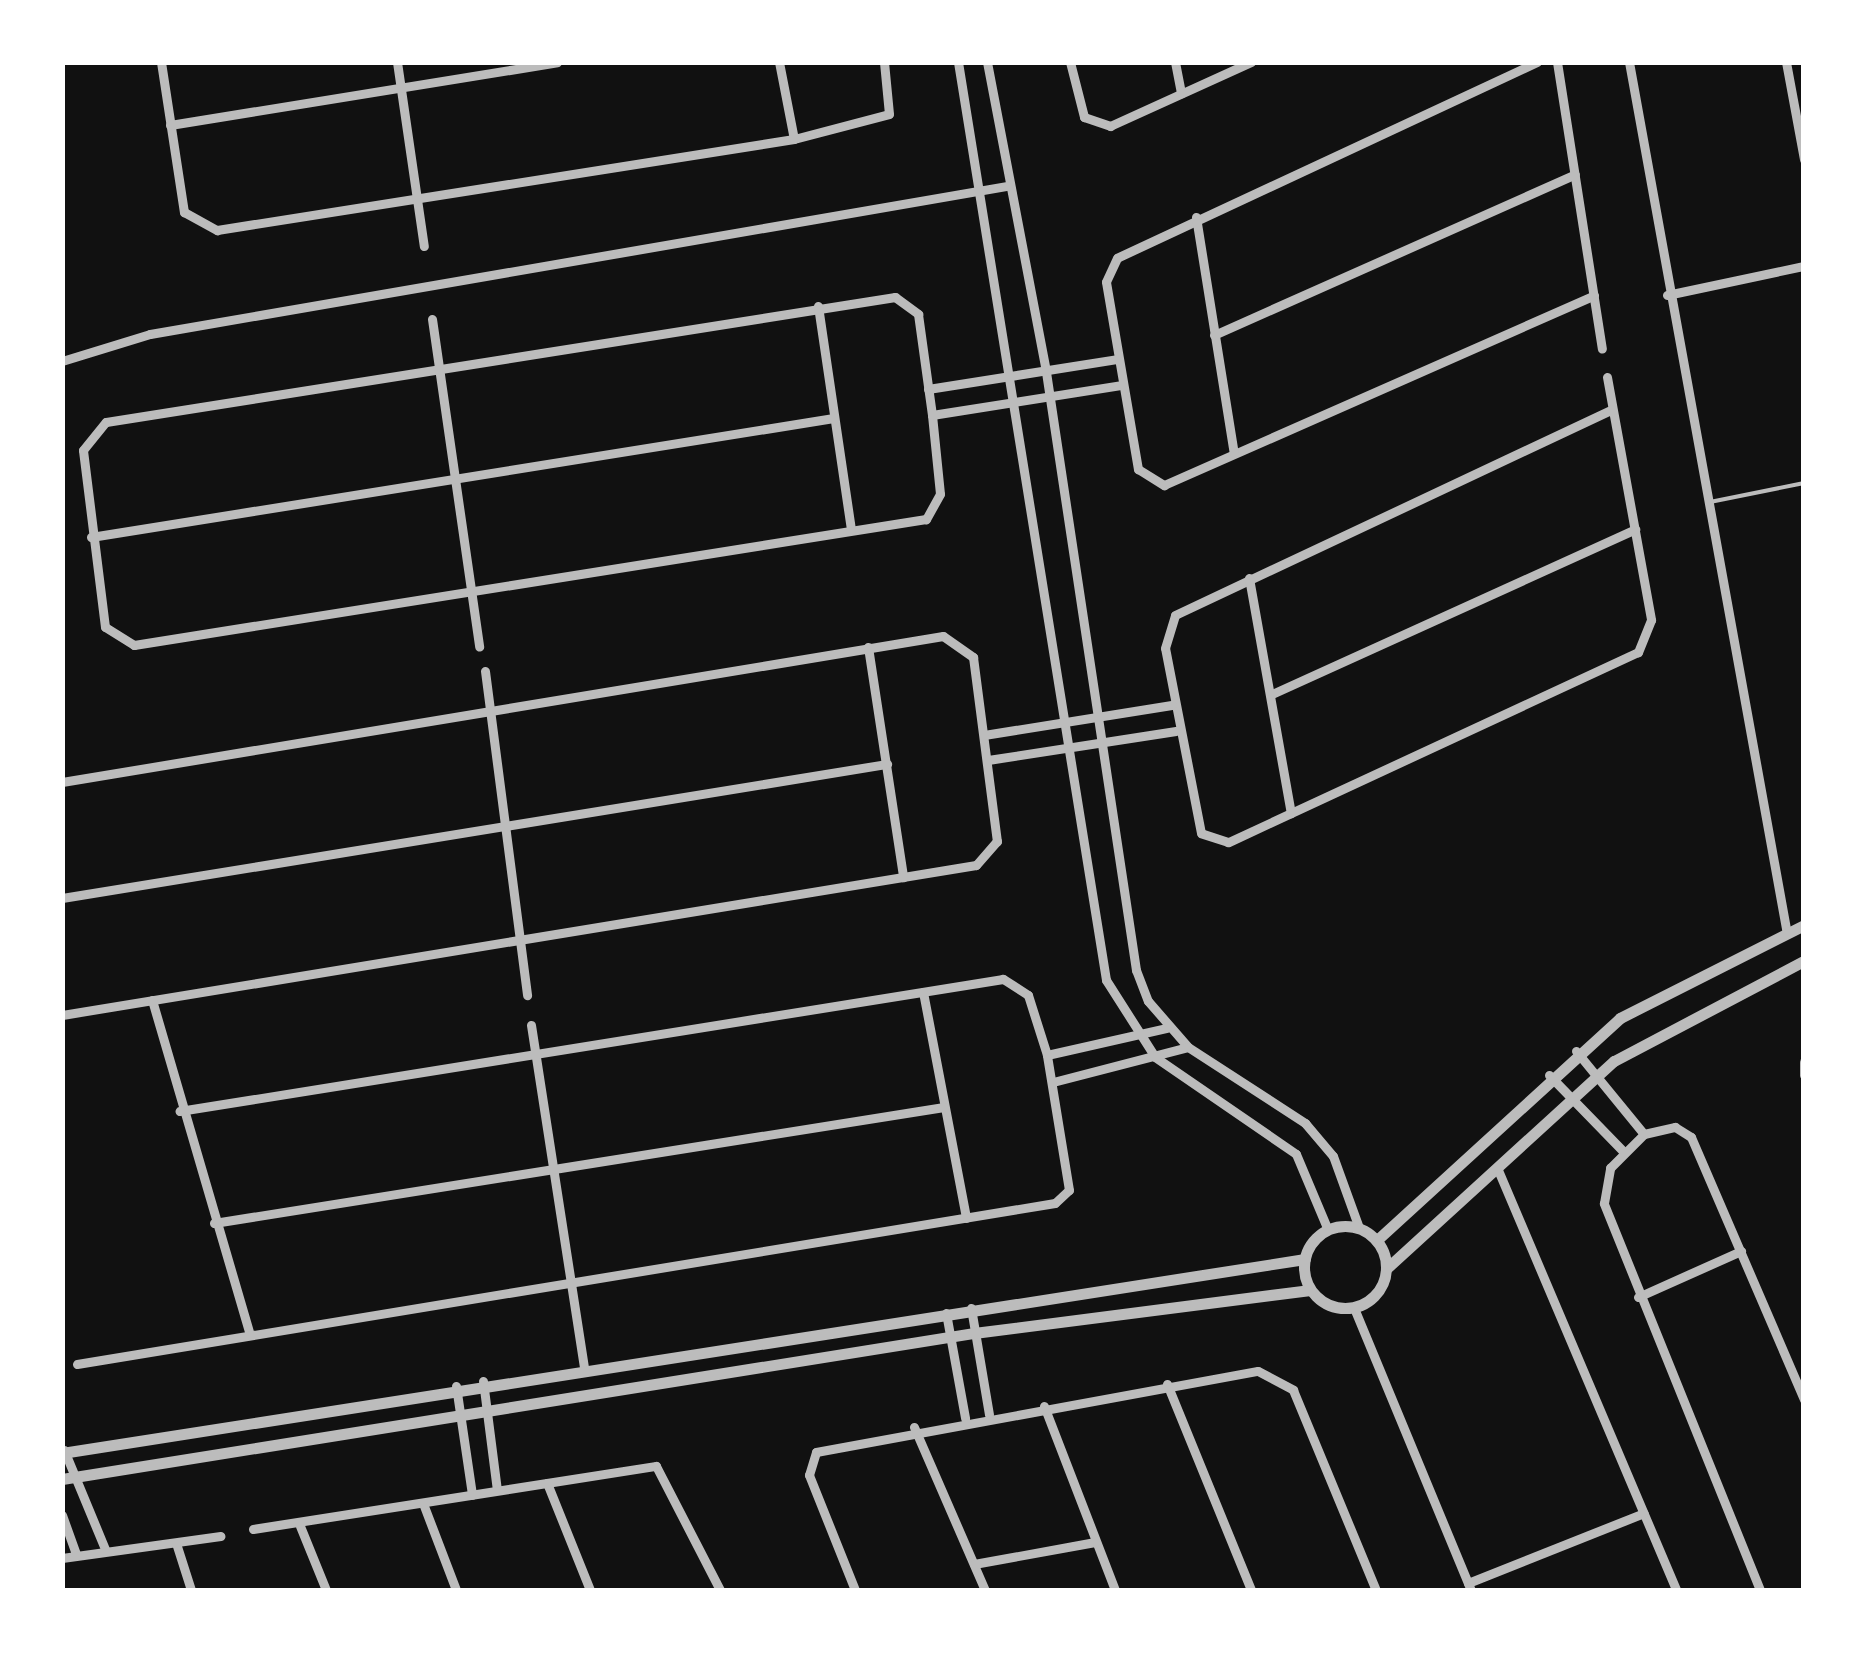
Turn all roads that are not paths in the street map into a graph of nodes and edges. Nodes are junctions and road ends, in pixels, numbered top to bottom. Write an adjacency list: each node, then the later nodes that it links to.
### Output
1 (161, 62): 17 (street)
2 (397, 62): 15 (street)
3 (557, 62): 15 (street)
4 (780, 62): 18 (street)
5 (884, 62): 18 (street)
6 (958, 62): 22 (street)
7 (987, 62): 21 (street)
8 (1070, 62): 16 (street)
9 (1175, 62): 16 (street)
10 (1251, 62): 16 (street)
11 (1537, 62): 24 (street)
12 (1557, 62): 20 (street)
13 (1629, 62): 28 (street)
14 (1786, 62): 19 (street)
15 (400, 88): 17 (street); 23 (street)
16 (1181, 92)
17 (170, 125): 23 (street)
18 (794, 139): 23 (street)
19 (1804, 160)
20 (1575, 174): 27 (street); 31 (street)
21 (1007, 186): 22 (street); 36 (street)
22 (979, 191): 34 (street); 37 (street)
23 (418, 205): 25 (street)
24 (1196, 217): 31 (street); 33 (street)
25 (424, 246)
26 (1804, 266): 28 (street)
27 (1594, 295): 32 (street); 46 (street)
28 (1667, 295): 49 (street)
29 (818, 306): 35 (street); 40 (street); 45 (street)
30 (432, 319): 35 (street)
31 (1214, 335): 46 (street)
32 (1602, 348)
33 (1117, 359): 36 (street); 39 (street)
34 (62, 361)
35 (438, 364): 47 (street); 52 (street)
36 (1046, 372): 37 (street); 41 (street)
37 (1010, 376): 40 (street); 42 (street)
38 (1607, 377): 43 (street)
39 (1120, 385): 41 (street); 46 (street)
40 (928, 389): 44 (street)
41 (1049, 396): 42 (street); 61 (street)
42 (1015, 401): 44 (street); 62 (street)
43 (1612, 409): 50 (street); 53 (street)
44 (932, 415): 51 (street)
45 (834, 418): 47 (street); 51 (street)
46 (1234, 454)
47 (454, 476): 52 (street); 54 (street)
48 (1804, 483): 49 (lane)
49 (1706, 502): 75 (street)
50 (1635, 529): 58 (street); 70 (street)
51 (851, 530): 54 (street)
52 (92, 537): 54 (street)
53 (1249, 578): 58 (street); 59 (street)
54 (471, 591): 55 (street)
55 (479, 647)
56 (868, 647): 60 (street); 64 (street); 68 (street)
57 (485, 671): 60 (street)
58 (1272, 694): 70 (street)
59 (1172, 705): 61 (street); 63 (street)
60 (489, 707): 69 (street); 71 (street)
61 (1100, 718): 62 (street); 65 (street)
62 (1068, 722): 64 (street); 66 (street)
63 (1176, 730): 65 (street); 70 (street)
64 (984, 735): 67 (street)
65 (1104, 741): 66 (street); 83 (street)
66 (1073, 746): 67 (street); 84 (street)
67 (988, 760): 72 (street)
68 (887, 764): 71 (street); 72 (street)
69 (62, 782)
70 (1291, 813)
71 (505, 824): 73 (street); 76 (street)
72 (904, 876): 76 (street)
73 (62, 898)
74 (1804, 926): 75 (street)
75 (1787, 934): 86 (street)
76 (519, 937): 79 (street); 80 (street)
77 (1804, 962): 93 (street)
78 (923, 992): 87 (street); 88 (street); 96 (street)
79 (527, 995)
80 (152, 1000): 81 (street); 97 (street)
81 (62, 1015)
82 (532, 1025): 87 (street)
83 (1166, 1028): 84 (street); 85 (street)
84 (1136, 1037): 88 (street); 89 (street)
85 (1188, 1047): 89 (street); 104 (street)
86 (1576, 1051): 91 (street); 93 (street)
87 (536, 1054): 97 (street); 101 (street)
88 (1047, 1056): 94 (street)
89 (1155, 1056): 94 (street); 105 (street)
90 (1804, 1062): 92 (street)
91 (1549, 1075): 95 (street); 106 (street)
92 (1804, 1075)
93 (1595, 1076): 95 (street); 98 (street)
94 (1053, 1082): 102 (street)
95 (1570, 1096): 99 (street); 100 (street)
96 (944, 1107): 101 (street); 102 (street)
97 (180, 1111): 103 (street)
98 (1644, 1134): 99 (street); 107 (street)
99 (1623, 1150): 112 (street)
100 (1498, 1170): 109 (street); 138 (street)
101 (552, 1171): 103 (street); 110 (street)
102 (966, 1218): 110 (street)
103 (214, 1223): 116 (street)
104 (1359, 1228): 105 (street); 106 (street)
105 (1328, 1230): 108 (street)
106 (1377, 1240): 109 (street)
107 (1740, 1251): 112 (street); 124 (street)
108 (1305, 1259): 111 (street); 113 (street)
109 (1387, 1268): 114 (street)
110 (570, 1284): 116 (street); 120 (street)
111 (1310, 1290): 114 (street); 117 (street)
112 (1638, 1297): 161 (street)
113 (970, 1306): 115 (street); 117 (street)
114 (1354, 1308): 149 (street)
115 (945, 1310): 118 (street); 120 (street)
116 (249, 1332): 119 (street)
117 (974, 1333): 118 (street); 127 (street)
118 (949, 1337): 126 (street); 129 (street)
119 (77, 1364)
120 (584, 1369): 121 (street)
121 (484, 1381): 123 (street); 126 (street)
122 (1167, 1384): 125 (street); 158 (street); 159 (street)
123 (456, 1386): 128 (street); 131 (street)
124 (1804, 1400)
125 (1044, 1406): 127 (street); 143 (street)
126 (486, 1410): 128 (street); 135 (street)
127 (989, 1414): 129 (street)
128 (459, 1415): 132 (street); 136 (street)
129 (965, 1418): 130 (street)
130 (914, 1427): 148 (street); 155 (street)
131 (64, 1451): 132 (street)
132 (78, 1475): 133 (street); 145 (street)
133 (62, 1479)
134 (547, 1483): 135 (street); 153 (street); 154 (street)
135 (497, 1490): 136 (street)
136 (472, 1496): 137 (street)
137 (424, 1506): 140 (street); 152 (street)
138 (1644, 1513): 149 (street); 160 (street)
139 (62, 1514): 146 (street)
140 (300, 1526): 141 (street); 151 (street)
141 (253, 1530)
142 (220, 1536): 144 (street)
143 (1095, 1542): 148 (street); 157 (street)
144 (176, 1543): 145 (street); 150 (street)
145 (105, 1549): 146 (street)
146 (76, 1554): 147 (street)
147 (62, 1558)
148 (974, 1564): 156 (street)
149 (1469, 1587)
150 (191, 1590)
151 (326, 1590)
152 (456, 1590)
153 (590, 1590)
154 (720, 1590)
155 (856, 1590)
156 (985, 1590)
157 (1114, 1590)
158 (1251, 1590)
159 (1376, 1590)
160 (1676, 1590)
161 (1760, 1590)

